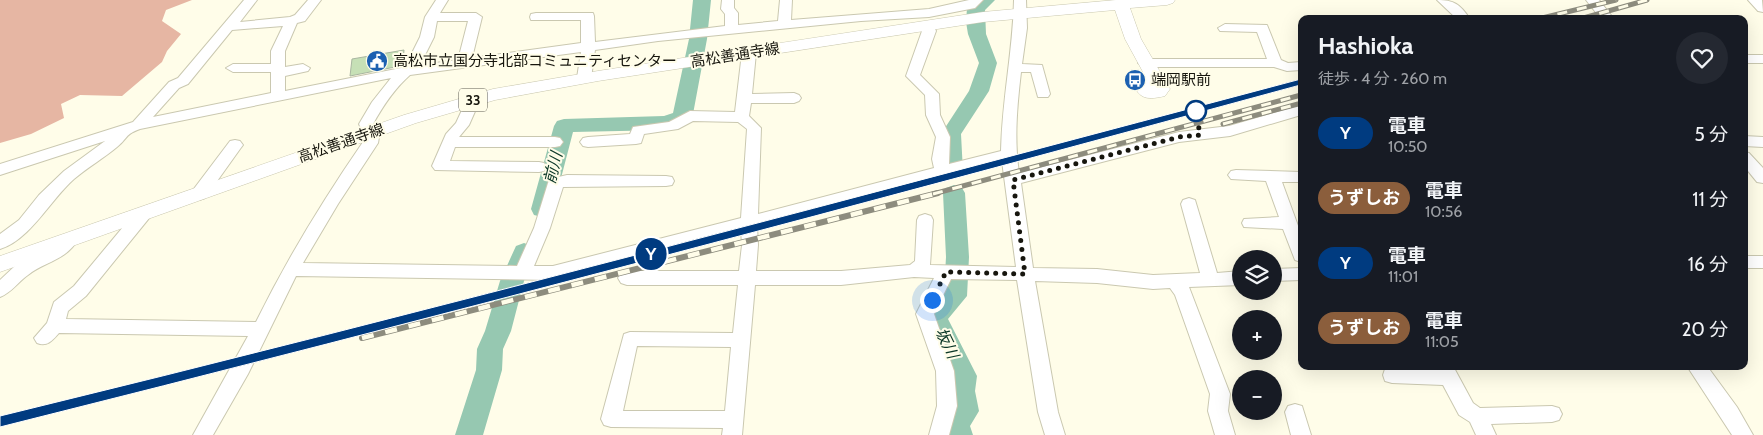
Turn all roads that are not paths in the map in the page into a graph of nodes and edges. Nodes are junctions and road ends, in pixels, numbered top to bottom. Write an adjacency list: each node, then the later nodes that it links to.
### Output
1 (252, 0): 24 (street)
2 (315, 0): 21 (street)
3 (442, 0): 19 (street)
4 (728, 0): 26 (street)
5 (786, 0): 22 (street)
6 (902, 0): 16 (street)
7 (977, 0): 13 (street)
8 (1167, 0): 12 (main road, 高松善通寺線 / 33)
9 (1443, 0): 17 (street)
10 (1592, 0): 18 (street)
11 (1754, 0): 15 (street)
12 (1120, 2): 14 (main road, 高松善通寺線 / 33); 37 (main road)
13 (947, 5): 16 (street)
14 (1020, 7): 23 (main road, 高松善通寺線 / 33); 36 (street)
15 (1763, 8)
16 (902, 14): 22 (street)
17 (1461, 15)
18 (1605, 15)
19 (431, 17): 31 (street); 39 (street)
20 (536, 18): 27 (street)
21 (292, 21): 24 (street); 38 (street)
22 (785, 25): 26 (street)
23 (927, 26): 28 (main road, 高松善通寺線 / 33); 61 (street)
24 (227, 27): 48 (street)
25 (1225, 28): 32 (street)
26 (731, 30): 27 (street)
27 (588, 46): 31 (street); 40 (street)
28 (749, 53): 40 (main road, 高松善通寺線 / 33); 44 (street)
29 (1748, 59): 30 (street)
30 (1763, 59)
31 (464, 63): 39 (street)
32 (1275, 63): 33 (street); 37 (street)
33 (1298, 66)
34 (233, 68): 38 (street)
35 (303, 68): 38 (street)
36 (1014, 68): 41 (street); 57 (street)
37 (1149, 69)
38 (278, 70): 42 (street)
39 (406, 72): 42 (street); 50 (street)
40 (584, 78): 45 (main road, 高松善通寺線 / 33)
41 (1043, 94)
42 (278, 97): 48 (street)
43 (794, 98): 44 (street)
44 (744, 99): 47 (street)
45 (473, 100): 50 (main road, 高松善通寺線 / 33); 52 (street)
46 (1298, 111): 66 (street)
47 (742, 117): 54 (street); 72 (street)
48 (138, 125): 49 (street)
49 (122, 130): 60 (street); 76 (street)
50 (370, 133): 68 (main road, 高松善通寺線 / 33); 81 (street)
51 (1748, 141): 55 (street)
52 (450, 142): 53 (street); 59 (street)
53 (555, 142)
54 (588, 142)
55 (1763, 142)
56 (235, 144): 68 (street)
57 (1009, 154): 61 (street); 66 (street)
58 (1752, 160): 65 (street)
59 (539, 167)
60 (0, 170)
61 (942, 171): 72 (street)
62 (1236, 175): 63 (street)
63 (1272, 176): 64 (street); 74 (street)
64 (1298, 177)
65 (1763, 178)
66 (1013, 180): 85 (street)
67 (666, 181): 84 (street)
68 (199, 194): 70 (main road, 高松善通寺線 / 33)
69 (1189, 204): 91 (street)
70 (144, 213): 75 (main road, 高松善通寺線 / 33); 94 (street)
71 (925, 220): 82 (street)
72 (749, 222): 84 (street); 90 (street)
73 (1250, 222): 74 (street)
74 (1289, 222): 77 (street)
75 (70, 239): 80 (main road, 高松善通寺線 / 33); 93 (street)
76 (0, 243)
77 (1298, 248)
78 (1748, 262): 79 (street)
79 (1763, 262)
80 (0, 264)
81 (291, 268): 84 (street); 94 (street)
82 (914, 271): 83 (street); 90 (street)
83 (954, 272): 85 (street); 104 (street)
84 (522, 273)
85 (1025, 274): 92 (street); 105 (street)
86 (1298, 274): 87 (street)
87 (1282, 275)
88 (628, 278): 90 (street)
89 (1232, 279): 91 (street)
90 (748, 280): 95 (street)
91 (1210, 280): 92 (street)
92 (1174, 281): 106 (street)
93 (0, 290)
94 (261, 329): 103 (street)
95 (742, 340): 102 (street); 102 (street)
96 (1699, 370): 109 (street)
97 (1446, 372): 98 (street); 101 (street)
98 (1392, 375)
99 (1295, 412): 107 (street)
100 (1552, 414): 101 (street)
101 (1477, 416): 108 (street)
102 (733, 427)
103 (203, 435)
104 (938, 435)
105 (1055, 435)
106 (1225, 435)
107 (1301, 435)
108 (1486, 435)
109 (1743, 435)

